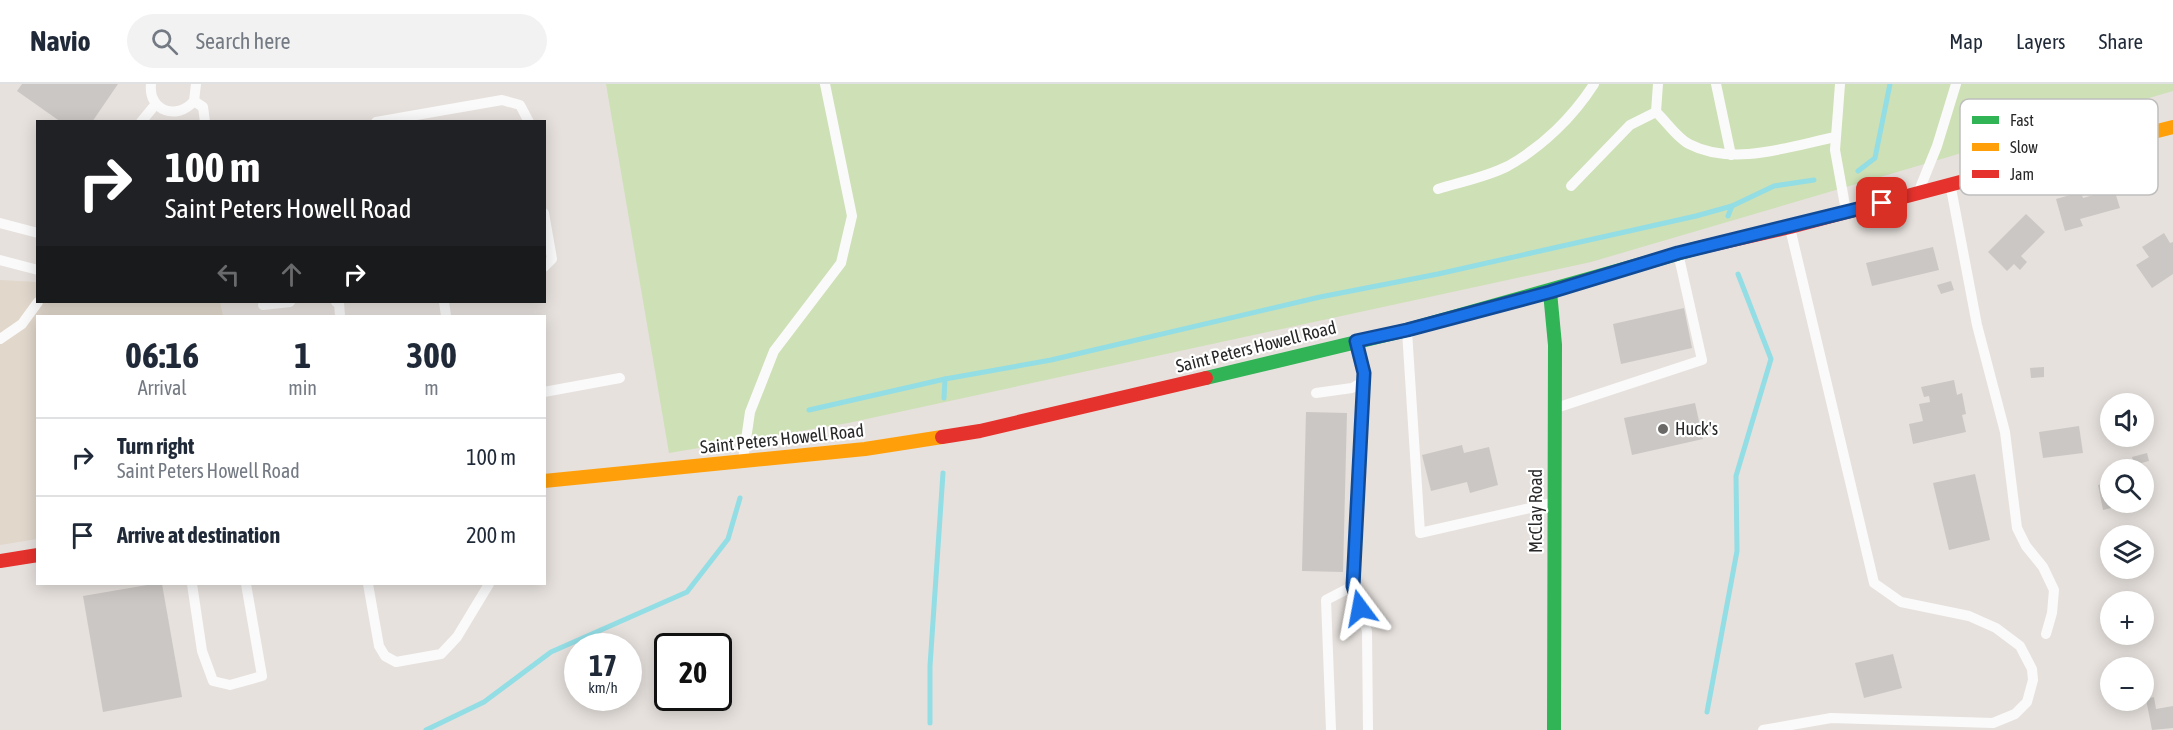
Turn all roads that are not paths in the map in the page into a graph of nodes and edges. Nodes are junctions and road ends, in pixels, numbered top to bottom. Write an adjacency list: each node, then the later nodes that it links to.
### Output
1 (151, 84): 10 (lane)
2 (196, 84): 9 (lane)
3 (825, 84): 44 (lane)
4 (1594, 84): 23 (lane)
5 (1658, 84): 11 (lane)
6 (1716, 84): 19 (lane)
7 (1840, 84): 18 (lane)
8 (1956, 84): 24 (lane)
9 (194, 101): 10 (lane); 13 (lane)
10 (156, 105): 12 (lane)
11 (1656, 112): 19 (lane); 22 (lane)
12 (143, 120)
13 (205, 120)
14 (387, 120): 15 (lane)
15 (529, 120)
16 (2173, 127): 17 (main road, Saint Peters Howell Road)
17 (2158, 131)
18 (1835, 137): 19 (lane); 25 (lane)
19 (1731, 155)
20 (1960, 180): 21 (main road, Saint Peters Howell Road)
21 (1950, 183): 24 (main road, Saint Peters Howell Road); 54 (lane)
22 (1571, 186)
23 (1438, 189)
24 (1917, 194): 25 (main road, Saint Peters Howell Road)
25 (1846, 212): 28 (main road, Saint Peters Howell Road)
26 (0, 223): 29 (lane)
27 (546, 224): 32 (lane)
28 (1790, 227): 30 (main road, Saint Peters Howell Road); 58 (lane)
29 (36, 232)
30 (1678, 253): 34 (main road, Saint Peters Howell Road); 43 (lane)
31 (0, 260): 33 (lane)
32 (546, 265)
33 (36, 269)
34 (1550, 292): 36 (main road, Saint Peters Howell Road); 43 (main road, McClay Road)
35 (37, 303): 37 (lane)
36 (1407, 330): 38 (main road, Saint Peters Howell Road); 46 (lane)
37 (0, 339)
38 (1356, 341): 40 (lane); 44 (main road, Saint Peters Howell Road)
39 (620, 378): 41 (lane)
40 (1361, 383): 42 (lane); 53 (lane)
41 (546, 392)
42 (1316, 393)
43 (1554, 408): 46 (main road, McClay Road)
44 (743, 461): 45 (main road, Saint Peters Howell Road)
45 (546, 481)
46 (1554, 502): 57 (main road, McClay Road)
47 (36, 555): 48 (main road)
48 (0, 561)
49 (192, 585): 50 (lane)
50 (246, 585)
51 (368, 585): 52 (lane)
52 (488, 585)
53 (1353, 586): 55 (lane); 56 (lane)
54 (2046, 634)
55 (1331, 730)
56 (1368, 730)
57 (1554, 730)
58 (1763, 730)

